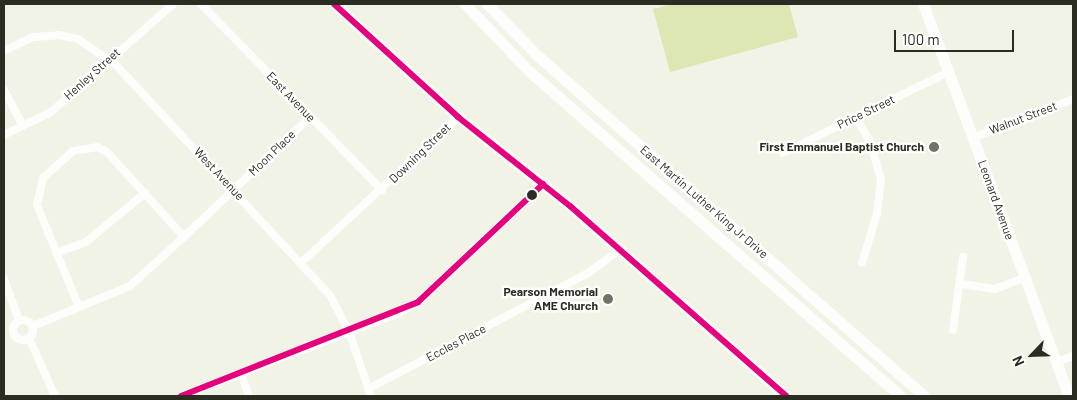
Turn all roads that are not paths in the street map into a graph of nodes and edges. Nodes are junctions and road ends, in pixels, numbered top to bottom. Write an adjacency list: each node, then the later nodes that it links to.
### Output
1 (173, 4): 8 (street, Henley Street)
2 (201, 4): 12 (street, East Avenue)
3 (334, 4): 13 (main road)
4 (465, 4): 48 (main road, East Martin Luther King Jr Drive)
5 (487, 4): 49 (main road, East Martin Luther King Jr Drive)
6 (923, 4): 9 (main road, Leonard Avenue)
7 (4, 50): 8 (street, West Avenue)
8 (107, 61): 15 (street, Henley Street); 20 (street, West Avenue)
9 (948, 72): 14 (street, Price Street); 17 (main road, Leonard Avenue)
10 (4, 90): 15 (street)
11 (1073, 99): 17 (street, Walnut Street)
12 (310, 117): 20 (street, Moon Place); 21 (street, East Avenue)
13 (458, 117): 19 (main road); 21 (street, Downing Street)
14 (856, 118): 18 (street, Price Street); 28 (street)
15 (23, 126): 16 (street, Henley Street)
16 (4, 136)
17 (972, 138): 29 (main road, Leonard Avenue)
18 (784, 153)
19 (543, 184): 24 (main road); 36 (street)
20 (234, 189): 23 (street, Moon Place); 27 (street, West Avenue)
21 (382, 190): 27 (street, Downing Street)
22 (145, 193): 23 (street); 25 (street); 25 (street)
23 (184, 237): 32 (street, Moon Place)
24 (620, 250): 43 (street, Eccles Place); 47 (main road)
25 (56, 253): 32 (street)
26 (963, 257): 31 (street)
27 (302, 262): 36 (street, West Avenue)
28 (862, 263)
29 (1024, 278): 31 (street); 41 (main road, Leonard Avenue)
30 (4, 279): 33 (street)
31 (962, 284): 35 (street)
32 (79, 307): 34 (street, Moon Place)
33 (20, 320): 34 (street); 37 (street)
34 (33, 326): 39 (street)
35 (953, 330)
36 (349, 332): 42 (street); 43 (street, West Avenue)
37 (13, 333): 38 (street); 39 (street)
38 (4, 337)
39 (29, 338): 44 (street)
40 (1073, 356): 41 (street)
41 (1056, 362): 50 (main road, Leonard Avenue)
42 (241, 373): 45 (street); 46 (street)
43 (369, 393)
44 (55, 396)
45 (182, 396)
46 (249, 396)
47 (786, 396)
48 (900, 396)
49 (924, 396)
50 (1069, 396)

